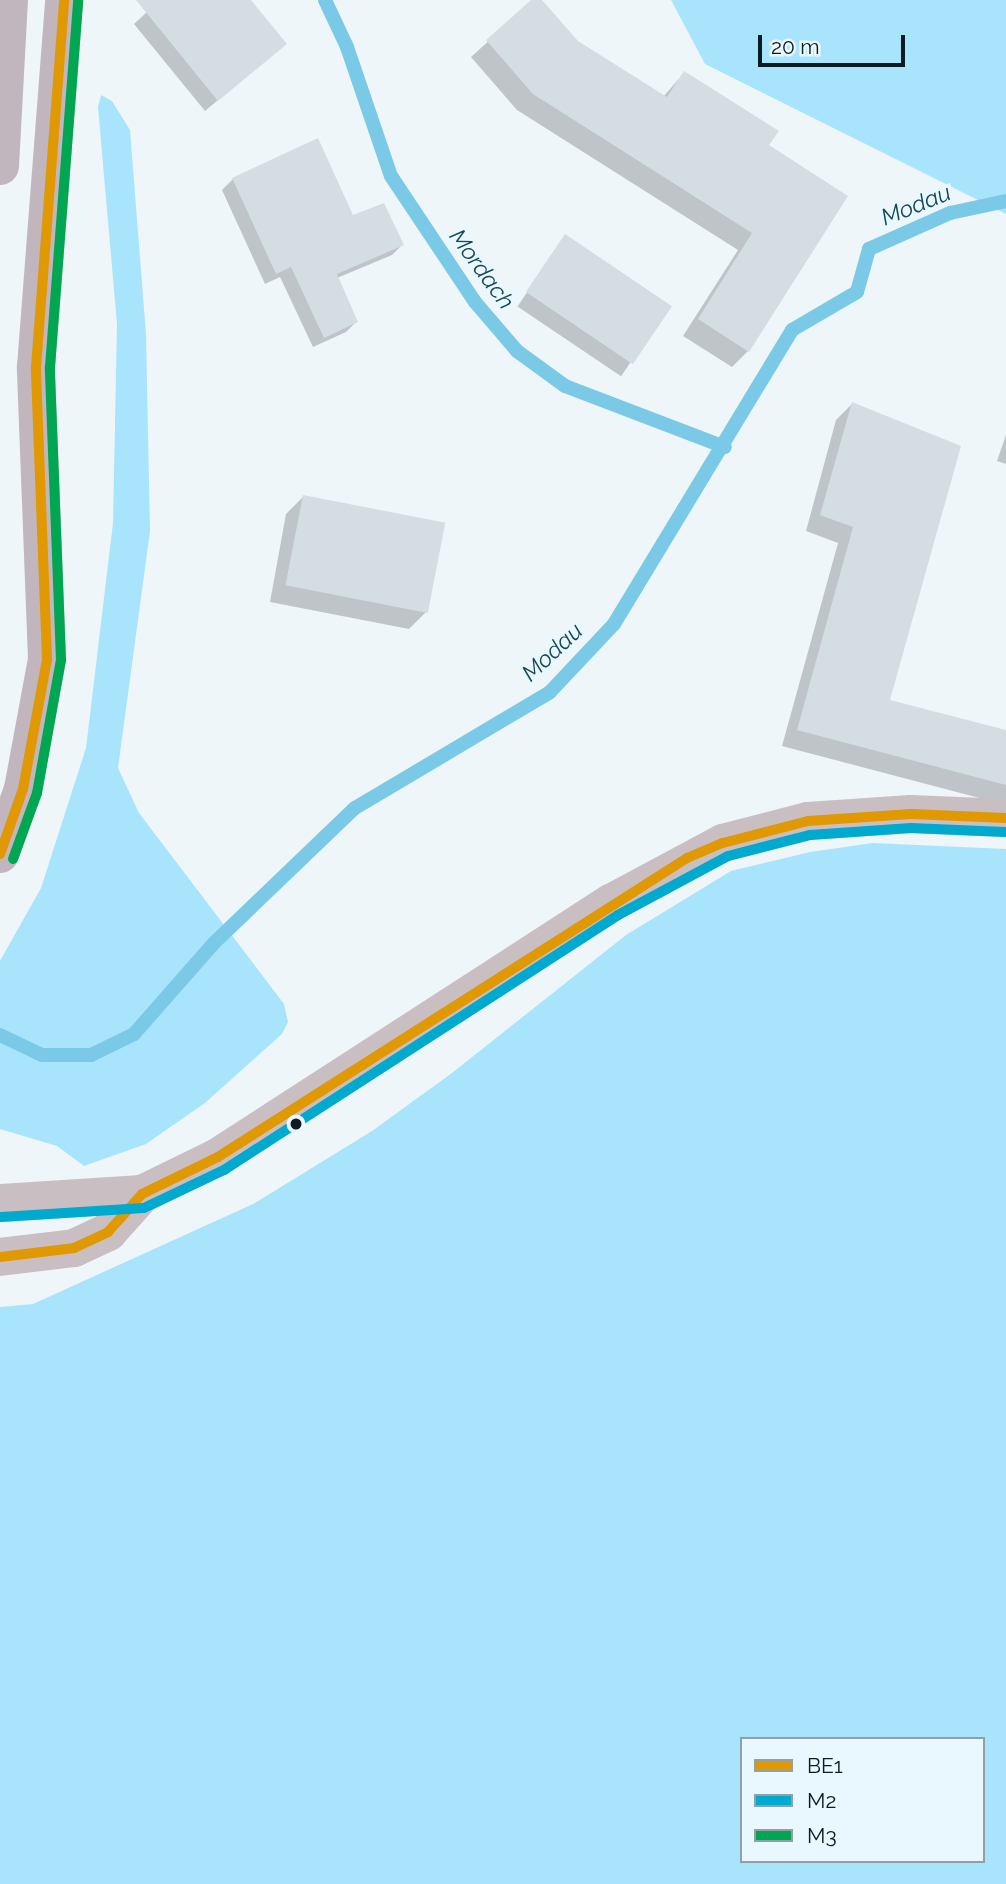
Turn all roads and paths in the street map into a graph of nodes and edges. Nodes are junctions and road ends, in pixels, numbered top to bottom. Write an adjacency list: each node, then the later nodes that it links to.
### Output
1 (9, 0): 3 (main road)
2 (64, 0): 5 (main road)
3 (0, 166)
4 (1006, 818): 6 (street)
5 (0, 854)
6 (142, 1194): 7 (street); 8 (street)
7 (0, 1203)
8 (0, 1257)

